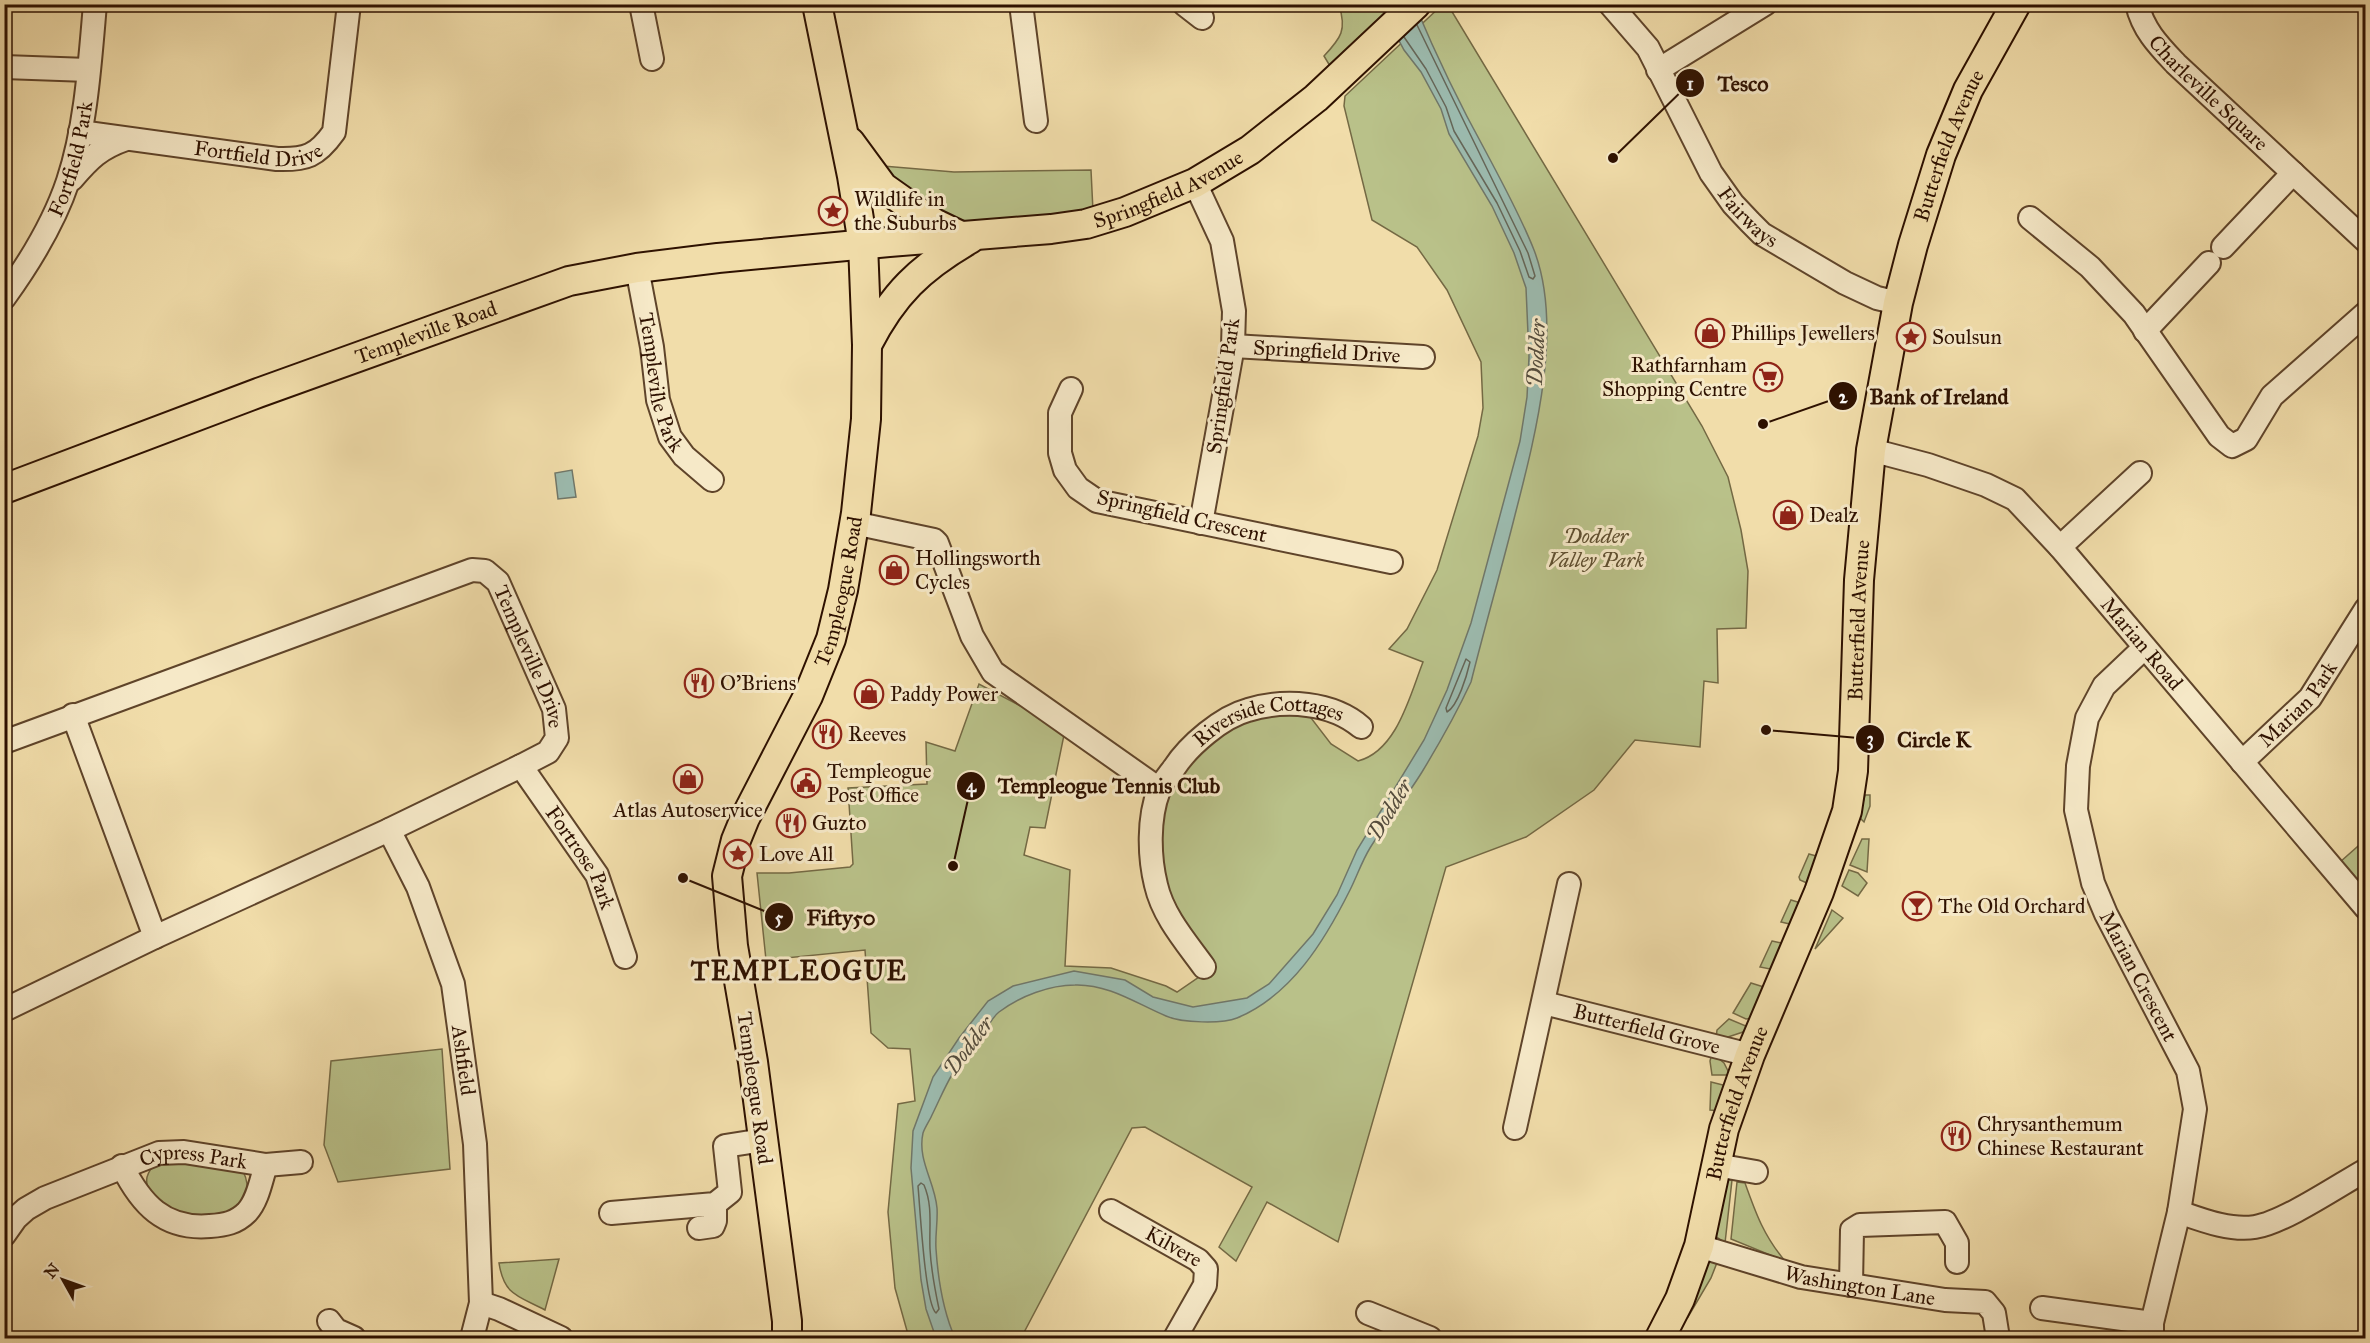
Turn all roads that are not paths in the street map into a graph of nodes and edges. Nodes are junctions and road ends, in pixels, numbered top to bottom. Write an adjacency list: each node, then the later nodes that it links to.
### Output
1 (95, 4): 13 (street, Fortfield Park)
2 (349, 4): 18 (street, Fortfield Drive)
3 (642, 4): 11 (street)
4 (818, 4): 16 (main road, Templeogue Road)
5 (1021, 4): 15 (street)
6 (1416, 4): 21 (main road, Springfield Avenue)
7 (1610, 4): 14 (street, Fairways)
8 (1765, 4): 14 (street)
9 (2016, 4): 28 (main road, Butterfield Avenue)
10 (2137, 4): 19 (street, Charleville Square)
11 (652, 59)
12 (4, 67): 13 (street)
13 (88, 70): 17 (street, Fortfield Park)
14 (1658, 70): 28 (street, Fairways)
15 (1036, 121)
16 (842, 129): 23 (main road); 25 (main road, Templeogue Road)
17 (80, 132): 18 (street, Fortfield Drive); 20 (street, Fortfield Park)
18 (128, 139): 20 (street)
19 (2292, 173): 24 (street, Charleville Square); 30 (street)
20 (68, 183): 27 (street, Fortfield Park)
21 (1195, 183): 23 (main road, Springfield Avenue); 32 (street, Springfield Park)
22 (2030, 218): 30 (street)
23 (969, 236): 25 (main road, Springfield Avenue); 31 (main road)
24 (2366, 241)
25 (863, 244): 26 (main road, Templeville Road); 31 (main road, Templeogue Road)
26 (638, 268): 37 (street, Templeville Park); 38 (main road, Templeville Road)
27 (4, 298)
28 (1898, 303): 35 (main road, Butterfield Avenue)
29 (2366, 314): 30 (street)
30 (2145, 331)
31 (867, 345): 39 (main road, Templeogue Road)
32 (1233, 346): 33 (street, Springfield Drive); 40 (street, Springfield Park)
33 (1423, 357)
34 (1071, 389): 40 (street, Springfield Crescent)
35 (1871, 450): 41 (street, Marian Road); 59 (main road, Butterfield Avenue)
36 (2140, 473): 41 (street)
37 (712, 480)
38 (4, 489)
39 (854, 523): 50 (street); 61 (main road, Templeogue Road)
40 (1201, 523): 42 (street, Springfield Crescent)
41 (2060, 547): 44 (street, Marian Road)
42 (1391, 562)
43 (2366, 609): 48 (street, Marian Park)
44 (2144, 648): 48 (street, Marian Road); 70 (street, Marian Crescent)
45 (73, 715): 47 (street, Templeville Drive); 49 (street, Templeville Drive); 54 (street)
46 (1361, 727): 50 (street, Riverside Cottages)
47 (4, 742)
48 (2242, 762): 53 (street, Marian Road)
49 (521, 766): 51 (street, Templeville Drive); 55 (street, Fortrose Park)
50 (1159, 789): 56 (street, Riverside Cottages)
51 (389, 830): 54 (street, Templeville Drive); 77 (street, Ashfield)
52 (1569, 884): 57 (street, Butterfield Grove)
53 (2366, 908)
54 (156, 937): 58 (street, Templeville Drive)
55 (625, 957)
56 (1204, 967)
57 (1544, 1003): 59 (street, Butterfield Grove); 60 (street, Butterfield Grove)
58 (4, 1010)
59 (1750, 1055): 64 (main road, Butterfield Avenue)
60 (1515, 1128)
61 (763, 1140): 68 (street); 86 (main road, Templeogue Road)
62 (301, 1161): 63 (street, Cypress Park)
63 (266, 1165): 65 (street, Cypress Park); 65 (street, Cypress Park)
64 (1716, 1165): 67 (street); 74 (main road, Butterfield Avenue)
65 (122, 1166): 73 (street, Cypress Park)
66 (2366, 1170): 70 (street)
67 (1756, 1172)
68 (715, 1204): 71 (street); 72 (street)
69 (1112, 1210): 82 (street, Kilvere)
70 (2179, 1212): 81 (street, Marian Crescent)
71 (611, 1213)
72 (699, 1228)
73 (4, 1235)
74 (1699, 1246): 76 (street, Washington Lane); 88 (main road, Butterfield Avenue)
75 (1957, 1262): 76 (street)
76 (1851, 1285): 89 (street, Washington Lane)
77 (481, 1303): 84 (street, Ashfield); 85 (street)
78 (2042, 1308): 81 (street, Marian Crescent)
79 (1368, 1313): 87 (street)
80 (329, 1321): 83 (street)
81 (2152, 1331)
82 (1183, 1335)
83 (354, 1338)
84 (472, 1338)
85 (561, 1338)
86 (787, 1338)
87 (1430, 1338)
88 (1660, 1338)
89 (1998, 1338)

